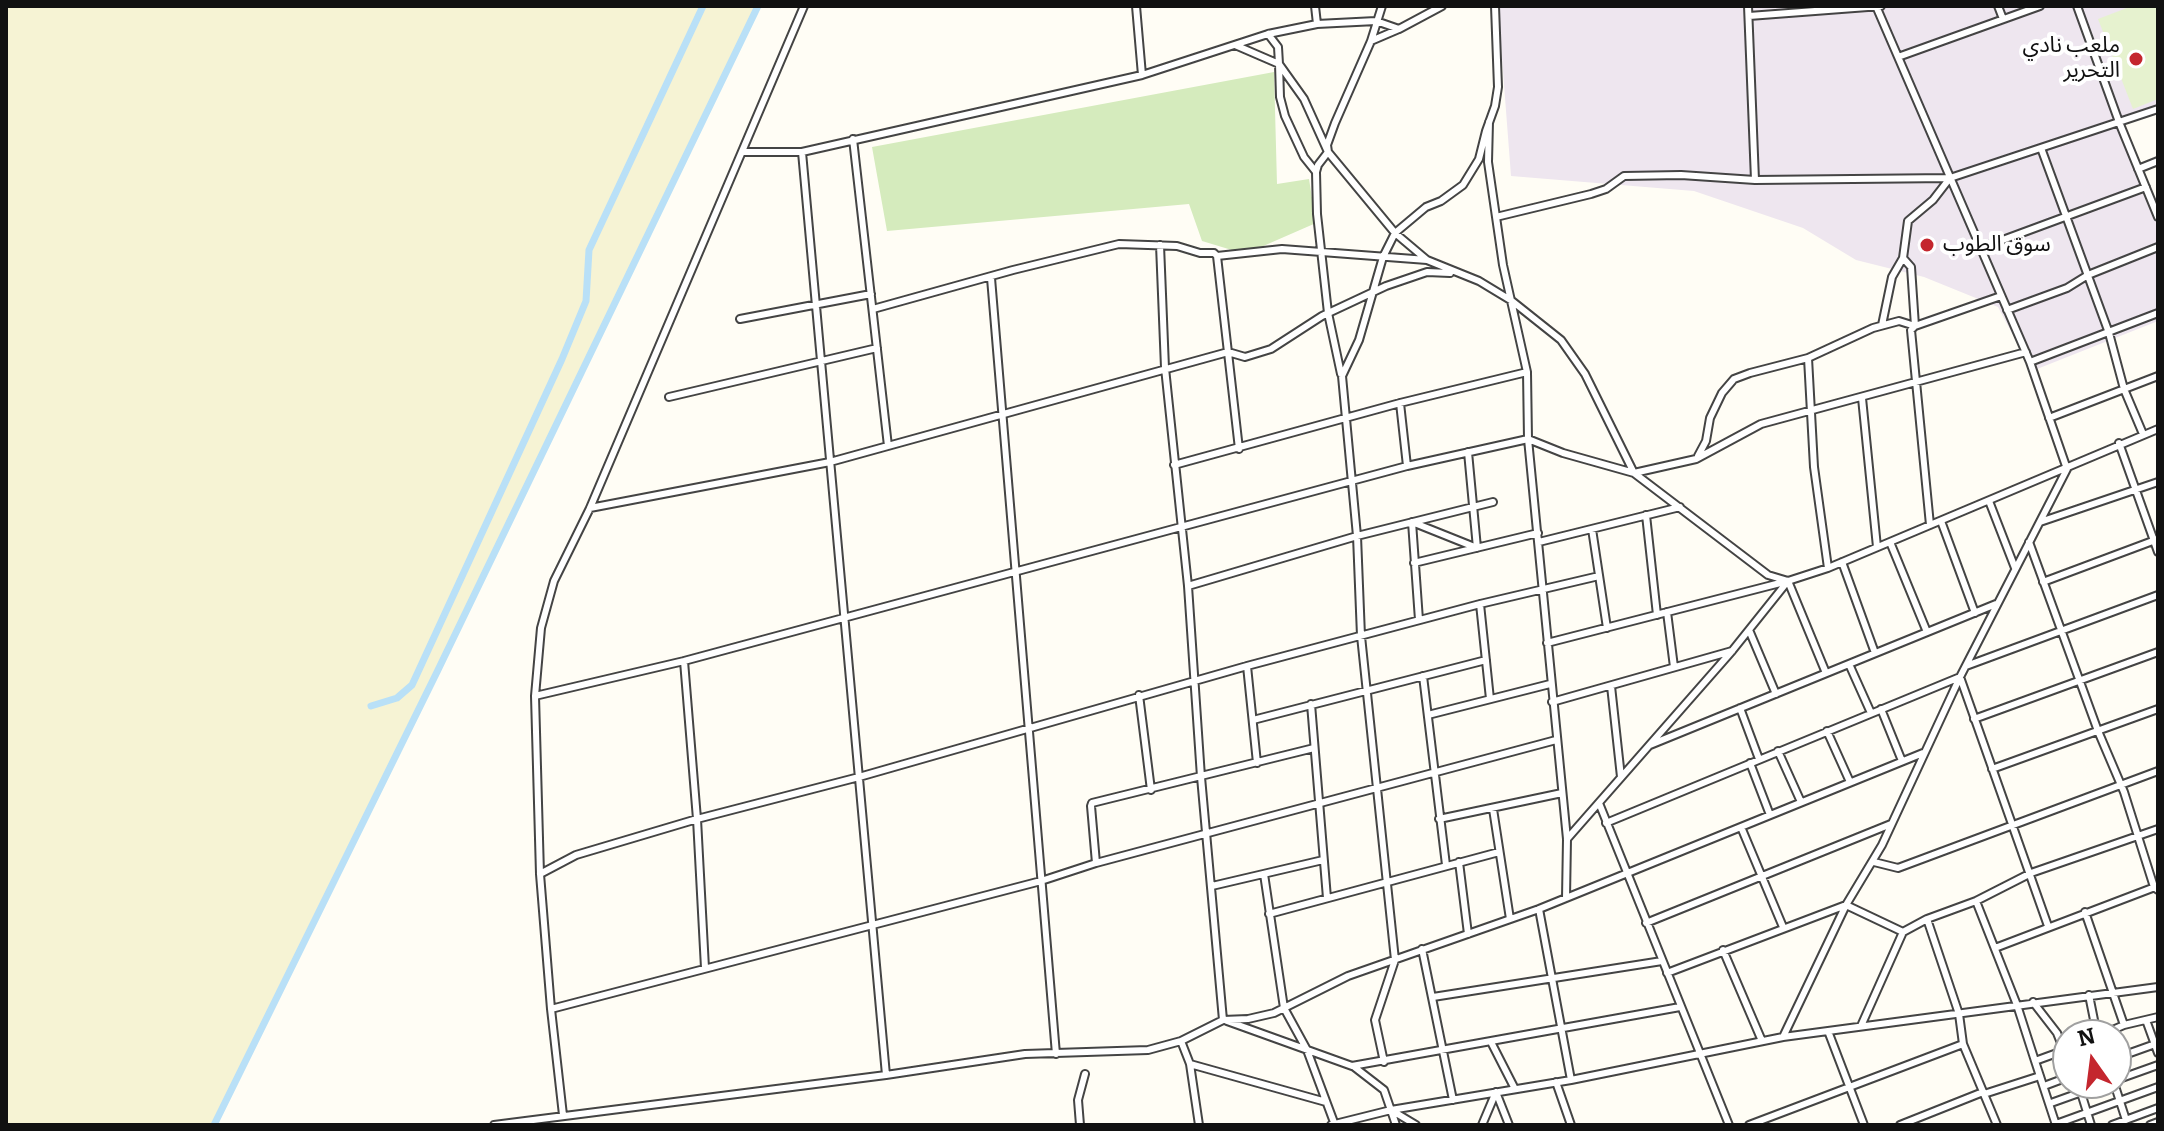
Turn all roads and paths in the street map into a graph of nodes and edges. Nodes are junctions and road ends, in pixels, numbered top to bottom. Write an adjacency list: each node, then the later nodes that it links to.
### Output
1 (804, 6): 28 (street)
2 (1136, 6): 22 (street)
3 (1315, 6): 15 (street)
4 (1382, 6): 14 (street)
5 (1442, 6): 16 (street)
6 (1495, 6): 24 (street)
7 (1748, 6): 12 (street)
8 (1998, 6): 13 (street)
9 (2040, 6): 13 (street)
10 (2077, 6): 25 (street)
11 (1878, 7): 12 (street); 20 (street)
12 (1749, 16): 35 (street)
13 (2003, 19): 20 (street)
14 (1376, 21): 15 (street); 16 (street); 18 (street)
15 (1317, 24): 17 (street)
16 (1399, 29): 18 (street)
17 (1268, 34): 19 (street); 21 (street)
18 (1371, 41): 30 (street)
19 (1234, 45): 21 (street); 22 (street)
20 (1898, 57): 34 (street)
21 (1279, 64): 30 (street); 33 (street)
22 (1142, 75): 26 (street)
23 (2158, 109): 25 (street)
24 (1489, 122): 39 (street); 40 (street)
25 (2119, 122): 27 (street); 32 (street)
26 (853, 139): 29 (street); 53 (street)
27 (2041, 148): 34 (street); 38 (street)
28 (743, 152): 29 (street); 104 (street)
29 (802, 152): 56 (street)
30 (1328, 152): 33 (street); 40 (street)
31 (2158, 161): 32 (street)
32 (2138, 169): 36 (street)
33 (1316, 172): 44 (street)
34 (1950, 178): 35 (street); 43 (street); 47 (street)
35 (1755, 180): 39 (street)
36 (2146, 187): 37 (street); 38 (street)
37 (2158, 215)
38 (2066, 216): 43 (street); 50 (street)
39 (1496, 217): 55 (street)
40 (1395, 233): 46 (street); 48 (street)
41 (1160, 245): 45 (street); 51 (street); 71 (street)
42 (2158, 247): 50 (street)
43 (1981, 248): 54 (street)
44 (1321, 251): 45 (street); 46 (street); 59 (street)
45 (1217, 256): 66 (street)
46 (1383, 257): 48 (street); 52 (street)
47 (1903, 258): 62 (street); 63 (street)
48 (1427, 260): 49 (street)
49 (1459, 273): 52 (street); 55 (street)
50 (2088, 275): 58 (street); 64 (street)
51 (991, 278): 57 (street); 81 (street)
52 (1375, 291): 59 (street); 73 (street)
53 (871, 294): 56 (street); 57 (street)
54 (2001, 296): 58 (street); 63 (street)
55 (1512, 301): 72 (street); 96 (street)
56 (816, 305): 61 (street); 69 (street)
57 (873, 309): 65 (street)
58 (2007, 310): 67 (street)
59 (1328, 313): 66 (street); 73 (street)
60 (2158, 313): 64 (street)
61 (740, 319)
62 (1882, 325): 63 (street); 68 (street)
63 (1915, 326): 75 (street)
64 (2109, 333): 70 (street); 76 (street)
65 (877, 348): 69 (street); 88 (street)
66 (1228, 352): 71 (street); 89 (street)
67 (2026, 352): 70 (street); 75 (street)
68 (1808, 358): 80 (street); 91 (street)
69 (821, 359): 77 (street); 92 (street)
70 (2030, 362): 82 (street)
71 (1165, 368): 81 (street); 93 (street)
72 (1527, 372): 79 (street); 86 (street)
73 (1342, 376): 83 (street)
74 (2158, 376): 76 (street)
75 (1916, 384): 78 (street); 109 (street)
76 (2124, 389): 82 (street); 85 (street)
77 (669, 397)
78 (1862, 398): 80 (street); 118 (street)
79 (1400, 403): 83 (street); 94 (street)
80 (1813, 408): 91 (street); 123 (street)
81 (1003, 413): 88 (street); 125 (street)
82 (2049, 418): 95 (street)
83 (1345, 419): 89 (street); 97 (street)
84 (2158, 429): 85 (street)
85 (2143, 434): 87 (street)
86 (1528, 439): 90 (street); 96 (street); 112 (street)
87 (2119, 443): 95 (street); 99 (street)
88 (888, 446): 92 (street)
89 (1239, 449): 93 (street)
90 (1468, 452): 94 (street); 102 (street)
91 (1696, 459): 96 (street)
92 (830, 462): 104 (street); 137 (street)
93 (1174, 465): 110 (street)
94 (1407, 466): 97 (street)
95 (2067, 469): 100 (street); 108 (street)
96 (1634, 473): 103 (street)
97 (1350, 482): 110 (street); 113 (street)
98 (2158, 482): 99 (street)
99 (2137, 491): 108 (street); 114 (street)
100 (1989, 501): 106 (street); 124 (street)
101 (1493, 502): 102 (street)
102 (1474, 506): 107 (street); 119 (street)
103 (1680, 507): 105 (street); 127 (street)
104 (590, 508): 164 (street)
105 (1646, 515): 111 (street); 136 (street)
106 (1941, 521): 109 (street); 135 (street)
107 (1412, 522): 113 (street); 119 (street); 122 (street)
108 (2039, 522): 117 (street)
109 (1930, 525): 116 (street)
110 (1182, 526): 125 (street); 129 (street)
111 (1592, 529): 115 (street); 126 (street)
112 (1538, 533): 115 (street); 119 (street)
113 (1357, 536): 129 (street); 143 (street)
114 (2156, 539): 120 (street); 128 (street)
115 (1539, 542): 130 (street)
116 (1890, 542): 118 (street); 142 (street)
117 (2029, 542): 124 (street); 128 (street)
118 (1877, 547): 121 (street)
119 (1477, 548): 122 (street)
120 (2158, 552)
121 (1842, 562): 123 (street); 147 (street)
122 (1414, 563): 138 (street)
123 (1828, 568): 127 (street)
124 (2015, 568): 133 (street)
125 (1015, 571): 137 (street); 175 (street)
126 (1599, 576): 130 (street); 139 (street)
127 (1788, 581): 134 (street); 140 (street); 154 (street)
128 (2043, 582): 141 (street)
129 (1188, 586): 157 (street)
130 (1543, 588): 132 (street); 144 (street)
131 (2158, 595): 141 (street)
132 (1480, 604): 138 (street); 148 (street)
133 (1996, 604): 135 (street); 152 (street)
134 (1667, 612): 136 (street); 153 (street)
135 (1975, 613): 142 (street)
136 (1657, 615): 139 (street)
137 (844, 618): 149 (street); 190 (street)
138 (1419, 620): 143 (street)
139 (1607, 628): 144 (street)
140 (1749, 630): 145 (street); 162 (street)
141 (2061, 631): 152 (street); 158 (street)
142 (1927, 632): 147 (street)
143 (1361, 636): 151 (street); 161 (street)
144 (1547, 643): 159 (street)
145 (1732, 651): 153 (street); 179 (street)
146 (2158, 652): 158 (street)
147 (1875, 653): 150 (street)
148 (1486, 660): 155 (street); 165 (street)
149 (684, 661): 164 (street); 203 (street)
150 (1849, 664): 154 (street); 171 (street)
151 (1247, 666): 157 (street); 174 (street)
152 (1965, 666): 156 (street)
153 (1674, 667): 160 (street)
154 (1826, 673): 162 (street)
155 (1423, 676): 161 (street); 172 (street)
156 (1960, 677): 169 (street); 173 (street); 182 (street)
157 (1195, 681): 163 (street); 191 (street)
158 (2080, 682): 173 (street); 177 (street)
159 (1550, 684): 165 (street); 166 (street)
160 (1611, 686): 166 (street); 192 (street)
161 (1367, 691): 167 (street); 195 (street)
162 (1776, 694): 168 (street)
163 (1139, 695): 175 (street); 196 (street)
164 (535, 696): 220 (street)
165 (1490, 699): 172 (street)
166 (1552, 702): 178 (street)
167 (1311, 704): 174 (street); 180 (street)
168 (1740, 708): 179 (street); 183 (street)
169 (1881, 709): 171 (street); 184 (street)
170 (2158, 709): 177 (street)
171 (1871, 713): 176 (street)
172 (1428, 715): 189 (street)
173 (1974, 719): 187 (street)
174 (1253, 720): 185 (street)
175 (1028, 728): 190 (street); 224 (street)
176 (1827, 731): 181 (street); 193 (street)
177 (2098, 731): 187 (street); 194 (street)
178 (1556, 740): 189 (street); 197 (street)
179 (1650, 745): 192 (street)
180 (1314, 748): 185 (street); 200 (street)
181 (1778, 751): 183 (street); 198 (street)
182 (1923, 753): 184 (street); 206 (street)
183 (1759, 759): 186 (street)
184 (1902, 761): 193 (street)
185 (1257, 763): 191 (street)
186 (1750, 763): 202 (street); 205 (street)
187 (1992, 769): 207 (street)
188 (2158, 771): 194 (street)
189 (1433, 772): 195 (street); 204 (street)
190 (859, 777): 203 (street); 238 (street)
191 (1201, 777): 196 (street); 210 (street)
192 (1621, 777): 199 (street)
193 (1850, 782): 198 (street)
194 (2120, 785): 207 (street); 211 (street)
195 (1377, 788): 200 (street); 225 (street)
196 (1151, 790): 217 (street)
197 (1562, 793): 201 (street); 212 (street)
198 (1801, 802): 202 (street)
199 (1599, 803): 205 (street); 212 (street)
200 (1319, 804): 210 (street); 214 (street)
201 (1493, 809): 204 (street); 213 (street)
202 (1770, 815): 208 (street)
203 (697, 819): 220 (street); 248 (street)
204 (1439, 819): 218 (street)
205 (1606, 823): 222 (street)
206 (1891, 824): 216 (street); 223 (street)
207 (2011, 825): 216 (street); 219 (street)
208 (1741, 827): 222 (street); 223 (street)
209 (2158, 829): 211 (street)
210 (1207, 835): 217 (street); 226 (street)
211 (2138, 837): 219 (street); 227 (street)
212 (1567, 839): 229 (street)
213 (1499, 852): 215 (street); 235 (street)
214 (1323, 860): 221 (street); 228 (street)
215 (1459, 862): 218 (street); 242 (street)
216 (1874, 862): 231 (street)
217 (1096, 863): 224 (street)
218 (1446, 865): 225 (street)
219 (2031, 873): 230 (street); 239 (street)
220 (540, 874): 259 (street)
221 (1264, 874): 226 (street); 234 (street)
222 (1626, 874): 229 (street); 237 (street)
223 (1761, 878): 237 (street); 240 (street)
224 (1041, 881): 238 (street); 282 (street)
225 (1386, 882): 228 (street); 246 (street)
226 (1212, 886): 264 (street)
227 (2157, 887): 233 (street)
228 (1327, 898): 234 (street)
229 (1566, 898): 232 (street)
230 (1976, 901): 236 (street); 243 (street)
231 (1846, 905): 240 (street); 241 (street); 271 (street)
232 (1539, 909): 235 (street); 250 (street)
233 (2085, 912): 239 (street); 252 (street)
234 (1269, 914): 258 (street)
235 (1510, 919): 242 (street)
236 (1927, 919): 241 (street); 260 (street)
237 (1646, 923): 247 (street)
238 (872, 925): 248 (street); 290 (street)
239 (2048, 926): 243 (street)
240 (1783, 927): 245 (street)
241 (1903, 932): 267 (street)
242 (1468, 934): 244 (street)
243 (1995, 948): 256 (street)
244 (1422, 949): 246 (street); 254 (street)
245 (1723, 950): 249 (street); 273 (street)
246 (1395, 960): 258 (street); 285 (street)
247 (1662, 961): 249 (street); 250 (street)
248 (705, 968): 259 (street)
249 (1667, 973): 257 (street)
250 (1552, 978): 254 (street); 269 (street)
251 (2158, 987): 252 (street)
252 (2114, 992): 253 (street); 263 (street)
253 (2089, 995): 255 (street); 262 (street)
254 (1433, 997): 278 (street)
255 (2033, 1002): 256 (street); 268 (street)
256 (2017, 1005): 260 (street); 284 (street)
257 (1680, 1007): 269 (street); 279 (street)
258 (1284, 1008): 264 (street); 277 (street)
259 (551, 1009): 312 (street)
260 (1959, 1014): 267 (street); 276 (street)
261 (2158, 1017): 265 (street)
262 (2095, 1019)
263 (2122, 1019)
264 (1223, 1020): 272 (street); 277 (street)
265 (2146, 1020): 266 (street); 275 (street)
266 (2132, 1023)
267 (1861, 1026): 270 (street)
268 (2052, 1027)
269 (1561, 1029): 274 (street); 293 (street)
270 (1828, 1031): 271 (street); 297 (street)
271 (1783, 1037): 273 (street)
272 (1181, 1041): 282 (street); 286 (street)
273 (1762, 1041): 279 (street)
274 (1491, 1042): 278 (street); 299 (street)
275 (2156, 1043): 280 (street); 281 (street)
276 (1963, 1044): 297 (street); 301 (street)
277 (1307, 1050): 288 (street); 306 (street)
278 (1442, 1051): 285 (street); 304 (street)
279 (1699, 1052): 293 (street); 324 (street)
280 (2132, 1052)
281 (2158, 1053)
282 (1056, 1054): 290 (street)
283 (2052, 1055): 284 (street)
284 (2035, 1061): 292 (street)
285 (1384, 1062): 288 (street)
286 (1190, 1064): 306 (street); 317 (street)
287 (2158, 1065): 291 (street)
288 (1352, 1066): 309 (street)
289 (1085, 1074): 316 (street)
290 (886, 1075): 312 (street)
291 (2132, 1075)
292 (2040, 1076): 296 (street); 301 (street)
293 (1571, 1080): 294 (street)
294 (1556, 1082): 299 (street); 323 (street)
295 (2052, 1083): 296 (street)
296 (2044, 1086): 307 (street)
297 (1850, 1087): 325 (street); 326 (street)
298 (2158, 1087): 305 (street)
299 (1515, 1089): 300 (street)
300 (1496, 1092): 304 (street); 321 (street); 322 (street)
301 (1983, 1093): 327 (street); 328 (street)
302 (2063, 1099): 307 (street)
303 (2082, 1099): 310 (street)
304 (1453, 1100): 309 (street)
305 (2119, 1101): 310 (street); 314 (street)
306 (1326, 1102): 318 (street)
307 (2051, 1103): 329 (street)
308 (2158, 1108): 311 (street)
309 (1391, 1110): 318 (street); 319 (street); 320 (street)
310 (2086, 1113): 329 (street); 330 (street)
311 (2143, 1114): 314 (street); 331 (street)
312 (563, 1115): 315 (street)
313 (2158, 1122): 331 (street)
314 (2119, 1123)
315 (494, 1125)
316 (1080, 1125)
317 (1199, 1125)
318 (1334, 1125)
319 (1396, 1125)
320 (1416, 1125)
321 (1482, 1125)
322 (1509, 1125)
323 (1571, 1125)
324 (1729, 1125)
325 (1749, 1125)
326 (1864, 1125)
327 (1900, 1125)
328 (1997, 1125)
329 (2056, 1125)
330 (2091, 1125)
331 (2148, 1125)

